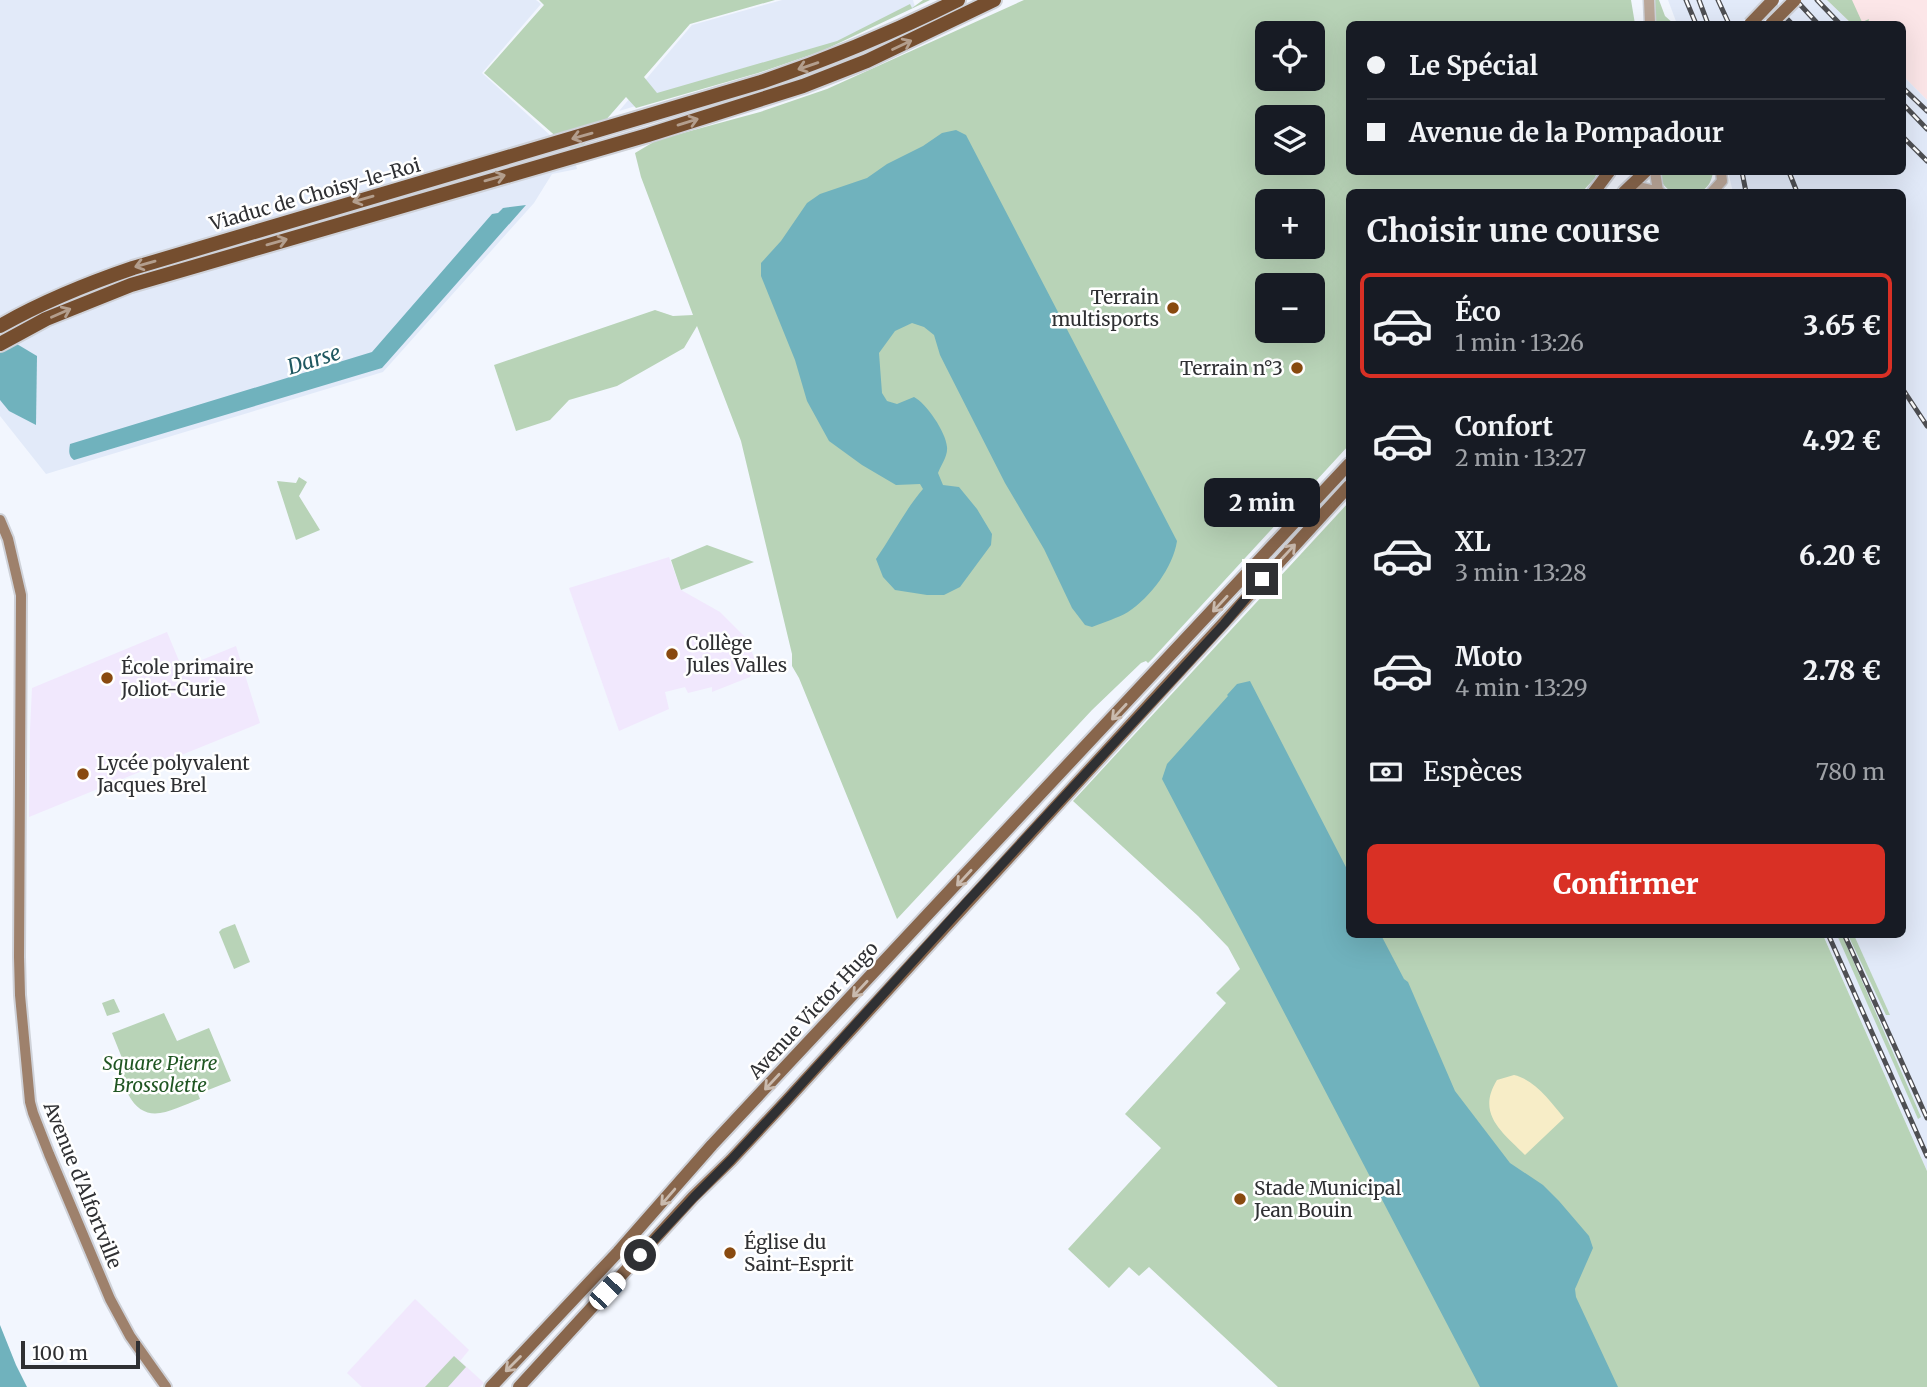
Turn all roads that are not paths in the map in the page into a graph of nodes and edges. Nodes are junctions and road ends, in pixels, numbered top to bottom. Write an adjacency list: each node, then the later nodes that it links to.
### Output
1 (958, 0): 11 (highway, Viaduc de Choisy-le-Roi, one-way to 11)
2 (994, 0): 12 (highway, Viaduc de Choisy-le-Roi, one-way to 2)
3 (1648, 0): 6 (street)
4 (1773, 0): 7 (main road, bridge)
5 (1795, 0): 8 (main road, bridge)
6 (1650, 21)
7 (1753, 21)
8 (1775, 21)
9 (1642, 175): 10 (main road)
10 (1628, 189)
11 (0, 326)
12 (0, 344)
13 (1346, 467): 17 (main road, Avenue Victor Hugo, one-way to 17)
14 (1346, 489): 18 (main road, Avenue Victor Hugo, one-way to 14)
15 (0, 520): 16 (main road, Avenue d'Alfortville)
16 (166, 1387)
17 (491, 1387)
18 (519, 1387)

